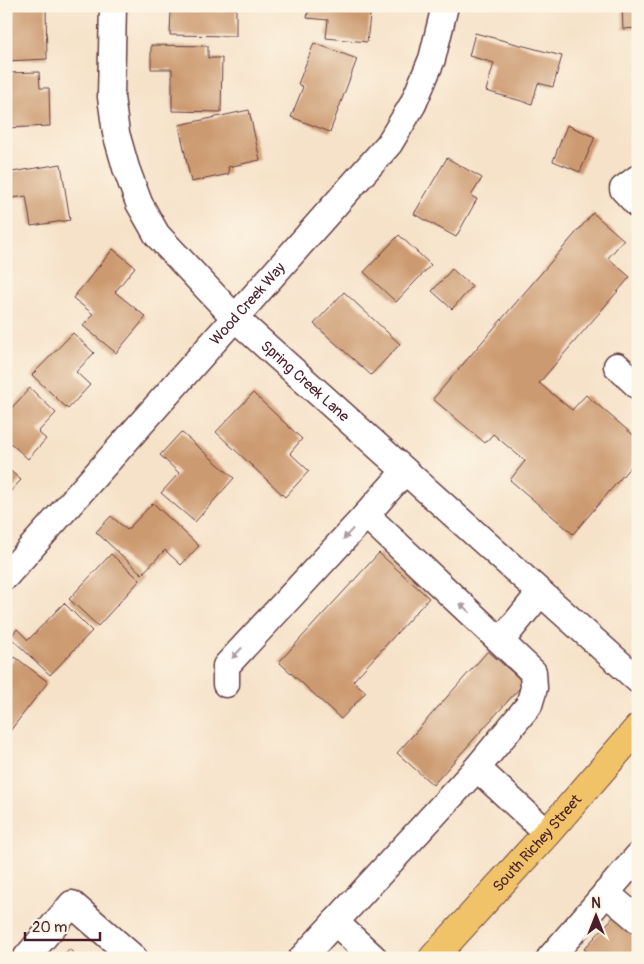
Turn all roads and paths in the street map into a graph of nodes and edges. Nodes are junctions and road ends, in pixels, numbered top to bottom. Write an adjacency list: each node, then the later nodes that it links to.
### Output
1 (113, 6): 5 (street, Spring Creek Lane)
2 (445, 6): 5 (street, Wood Creek Way)
3 (638, 178): 4 (street)
4 (638, 205)
5 (236, 319): 8 (street, Spring Creek Lane); 10 (street, Wood Creek Way)
6 (617, 366): 7 (street)
7 (638, 386)
8 (405, 471): 9 (street); 11 (street, Spring Creek Lane)
9 (366, 515): 12 (street, one-way to 9); 14 (street, one-way to 14)
10 (6, 576)
11 (540, 593): 12 (street); 13 (street, Spring Creek Lane)
12 (501, 641): 16 (street)
13 (638, 680)
14 (226, 684)
15 (638, 728): 17 (main road, South Richey Street)
16 (477, 768): 17 (street); 21 (street)
17 (547, 833): 26 (main road, South Richey Street)
18 (637, 859): 19 (street)
19 (606, 893): 20 (street); 27 (street)
20 (638, 920)
21 (335, 922): 24 (street); 25 (street)
22 (26, 958): 23 (street)
23 (134, 958)
24 (302, 958)
25 (374, 958)
26 (434, 958)
27 (550, 958)

